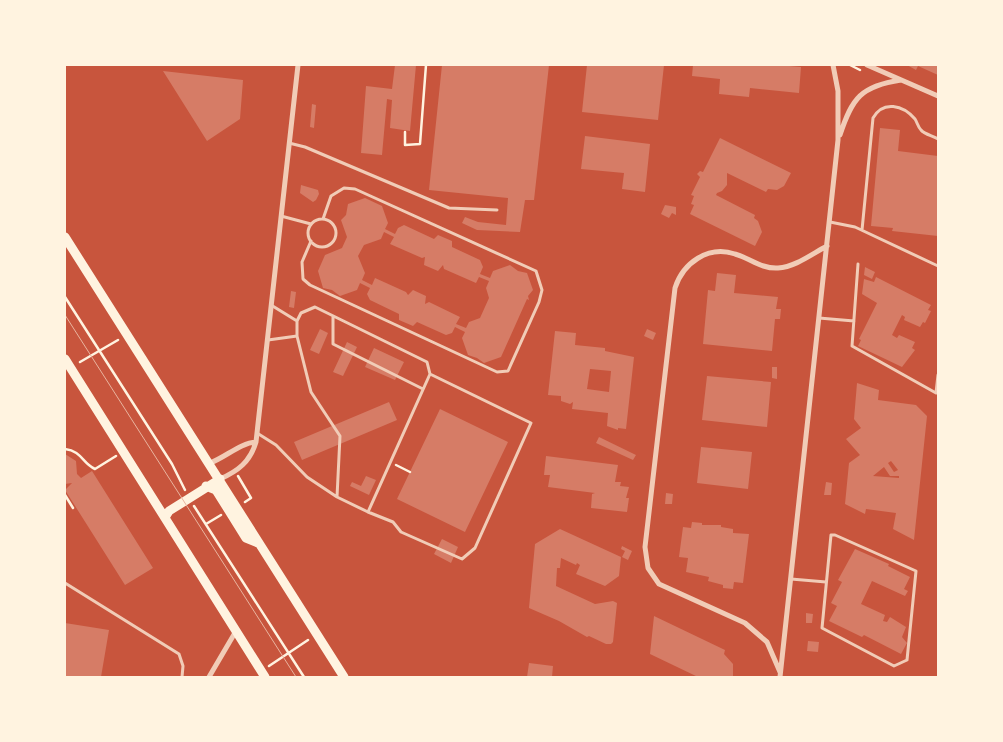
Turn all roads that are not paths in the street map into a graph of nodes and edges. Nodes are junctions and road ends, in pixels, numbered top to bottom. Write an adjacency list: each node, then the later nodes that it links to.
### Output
1 (298, 65): 8 (street)
2 (833, 65): 7 (street)
3 (867, 65): 4 (street)
4 (901, 80): 5 (street); 7 (street)
5 (938, 96)
6 (938, 139): 14 (lane)
7 (838, 140): 12 (street)
8 (288, 143): 9 (lane); 10 (street)
9 (497, 210)
10 (281, 216): 13 (lane); 20 (street)
11 (323, 219): 13 (lane); 15 (lane); 15 (lane)
12 (830, 222): 14 (lane); 17 (street)
13 (311, 224): 15 (lane)
14 (862, 230): 19 (lane)
15 (311, 241)
16 (66, 244): 33 (main road)
17 (826, 246): 22 (street); 45 (street)
18 (858, 264): 24 (lane)
19 (938, 266)
20 (270, 305): 23 (lane); 26 (street)
21 (333, 316): 23 (lane); 28 (lane); 30 (lane)
22 (819, 318): 24 (lane); 40 (street)
23 (297, 321): 25 (lane)
24 (854, 321): 29 (lane)
25 (296, 336): 26 (lane); 36 (lane)
26 (267, 340): 31 (street)
27 (65, 359): 39 (main road)
28 (430, 374): 30 (lane); 38 (lane)
29 (938, 375)
30 (423, 389): 38 (lane)
31 (257, 433): 32 (street); 36 (lane)
32 (256, 442): 33 (street); 34 (street)
33 (210, 464): 34 (main road)
34 (220, 479): 35 (main road); 37 (main road)
35 (206, 486): 37 (main road); 39 (main road)
36 (337, 498): 38 (lane)
37 (233, 508): 48 (main road)
38 (368, 512)
39 (166, 516): 43 (main road)
40 (790, 579): 41 (lane); 45 (street)
41 (826, 582): 41 (lane)
42 (65, 583): 46 (lane)
43 (236, 630): 44 (main road); 47 (street)
44 (263, 674)
45 (780, 674)
46 (182, 677)
47 (210, 677)
48 (344, 677)

